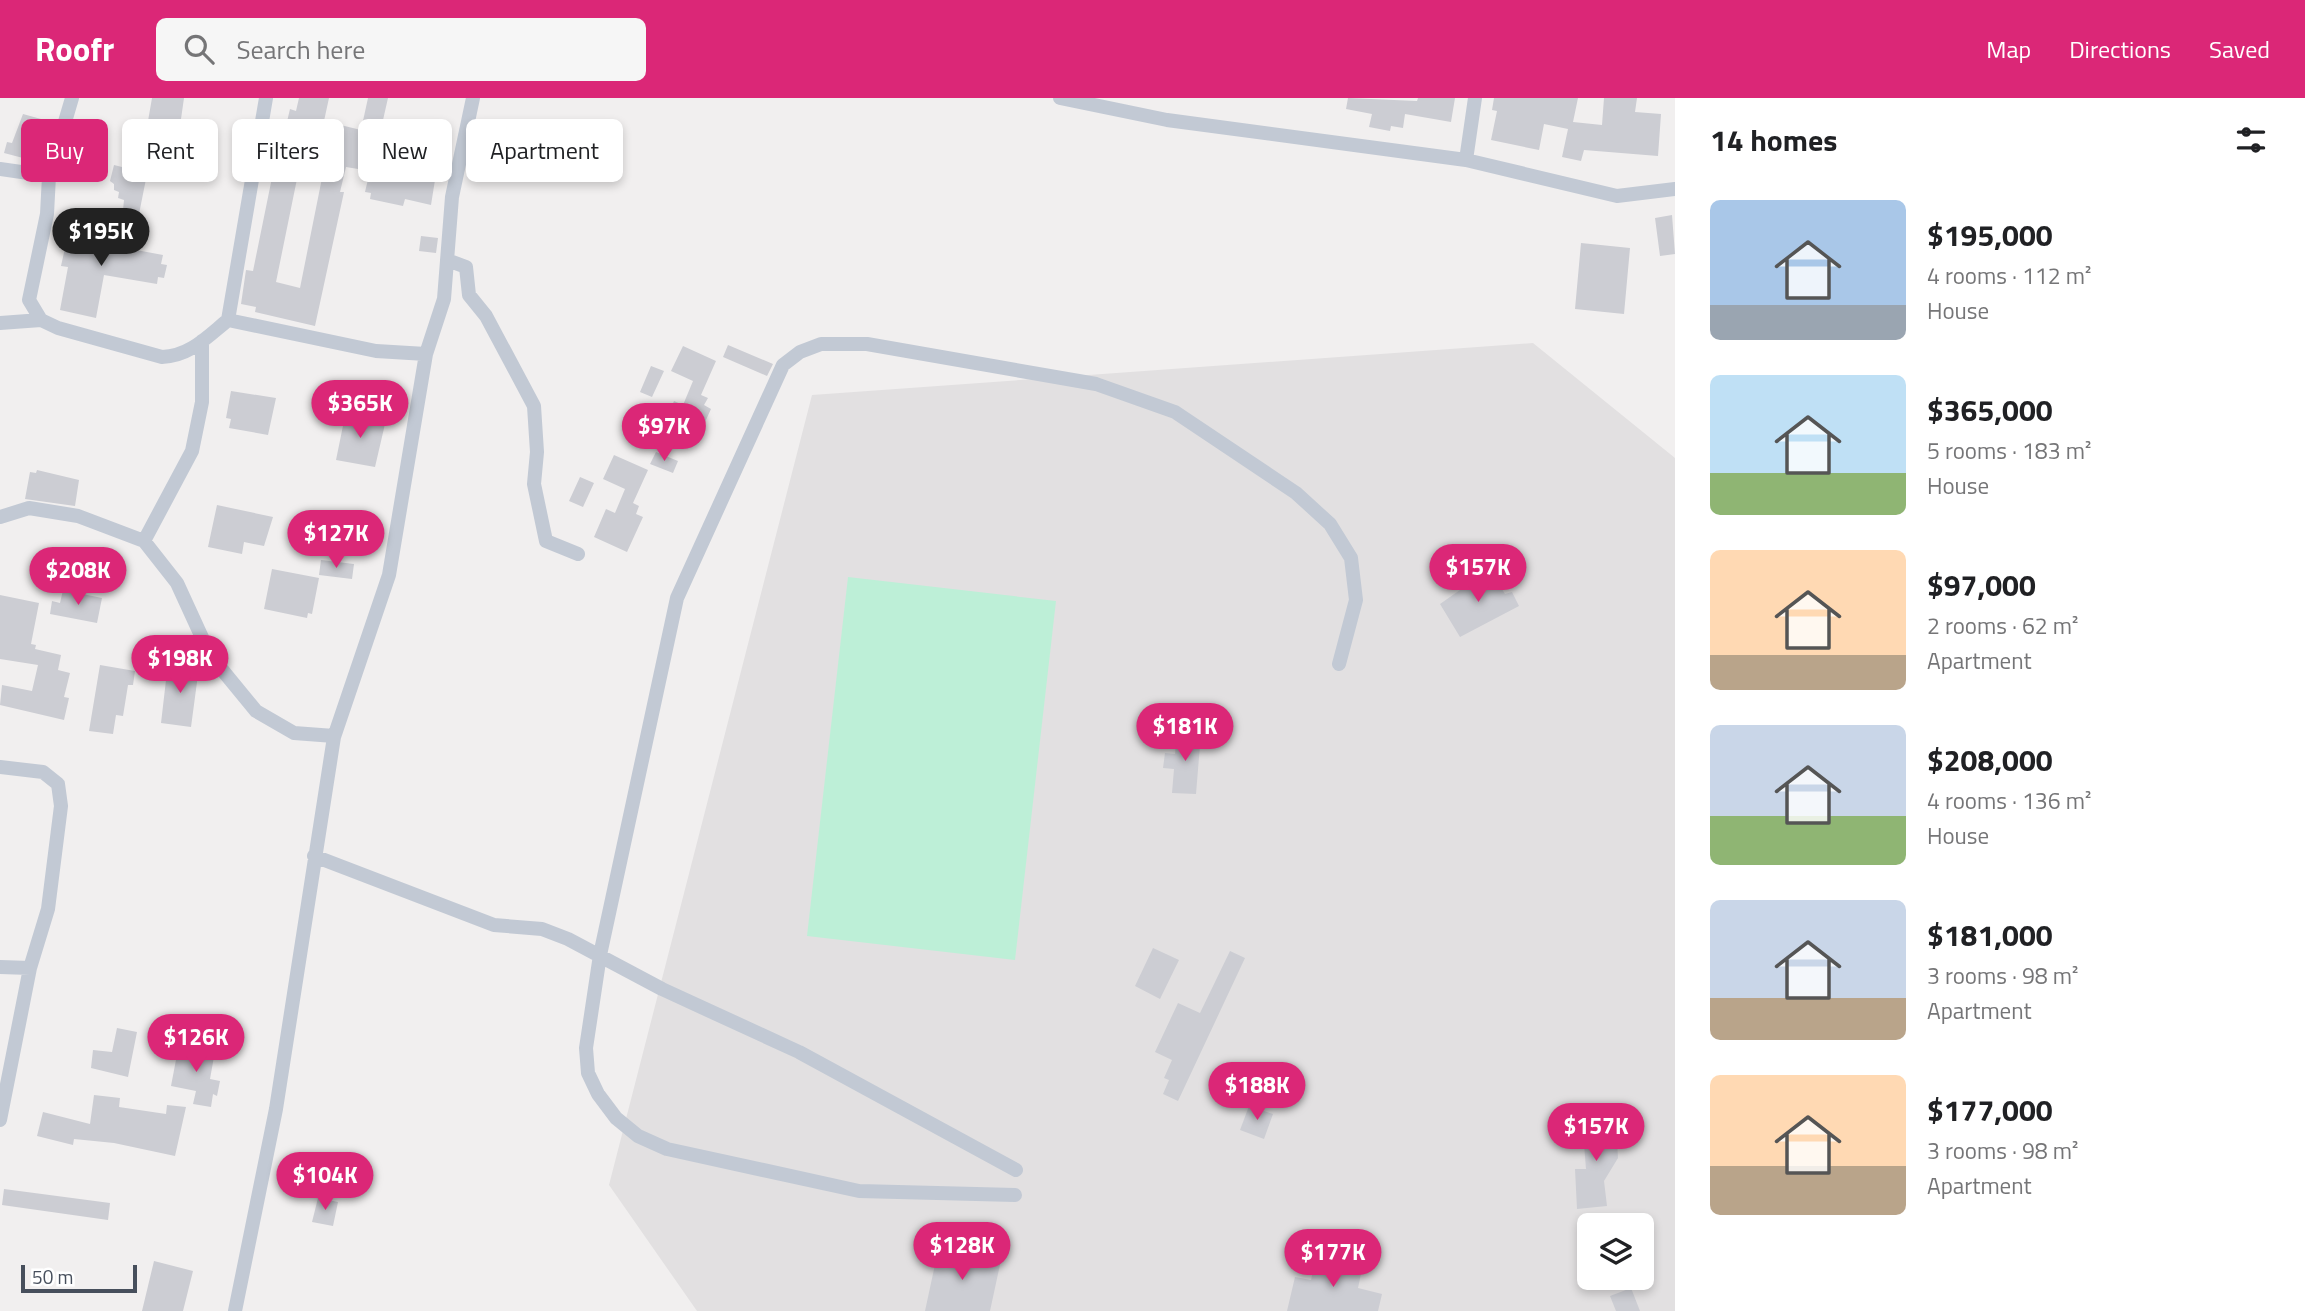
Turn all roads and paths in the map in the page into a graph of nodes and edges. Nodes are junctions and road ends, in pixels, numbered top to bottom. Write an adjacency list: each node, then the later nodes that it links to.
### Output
1 (72, 98): 6 (street)
2 (266, 98): 14 (street)
3 (474, 98): 12 (street)
4 (1060, 98): 7 (street)
5 (1475, 98): 7 (street)
6 (66, 119)
7 (1466, 160): 11 (street)
8 (0, 169): 9 (street)
9 (21, 172)
10 (49, 182): 13 (street)
11 (1675, 189)
12 (447, 260): 17 (street); 20 (street)
13 (41, 320): 15 (street); 16 (street)
14 (228, 320): 16 (street); 17 (street)
15 (0, 323)
16 (202, 341): 19 (street)
17 (426, 354): 22 (street)
18 (0, 517): 19 (street)
19 (144, 541): 22 (street)
20 (578, 554)
21 (1339, 664): 25 (street)
22 (334, 736): 24 (street)
23 (0, 767): 27 (street)
24 (314, 856): 25 (street); 31 (street)
25 (600, 955): 29 (street); 30 (street)
26 (0, 967): 27 (street)
27 (30, 968): 28 (street)
28 (0, 1120)
29 (1016, 1170)
30 (1015, 1195)
31 (235, 1311)

